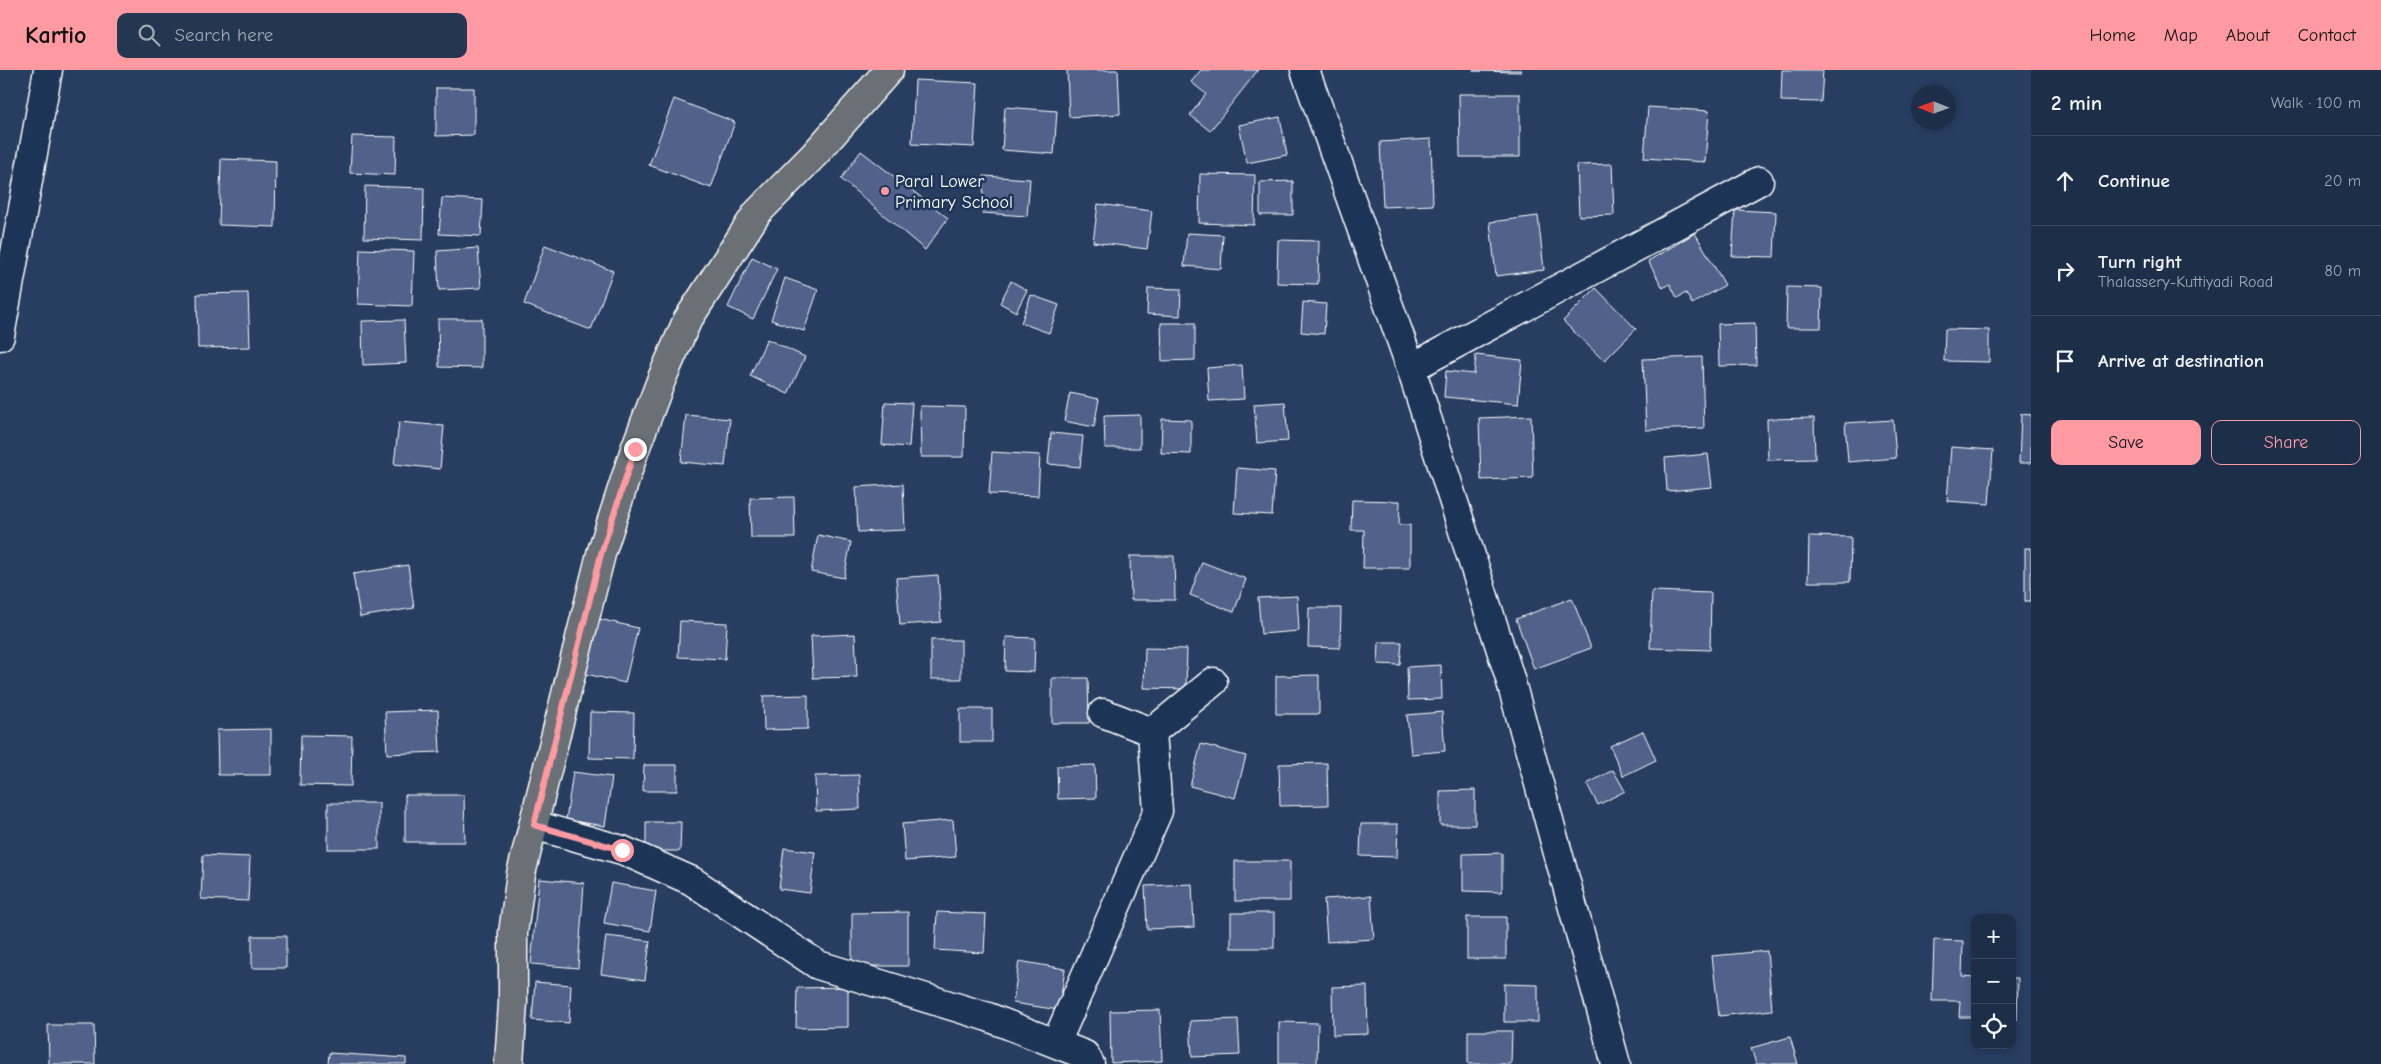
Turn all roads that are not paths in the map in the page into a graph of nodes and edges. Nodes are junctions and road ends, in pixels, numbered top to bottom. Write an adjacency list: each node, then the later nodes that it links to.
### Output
1 (48, 70): 5 (street)
2 (889, 70): 10 (main road)
3 (1305, 70): 6 (street)
4 (1760, 181): 6 (street)
5 (0, 336)
6 (1410, 368): 14 (street)
7 (1214, 682): 9 (street)
8 (1104, 713): 9 (street)
9 (1152, 732): 11 (street)
10 (534, 825): 11 (street); 12 (main road)
11 (1056, 1044): 13 (street)
12 (509, 1064)
13 (1090, 1064)
14 (1616, 1064)

